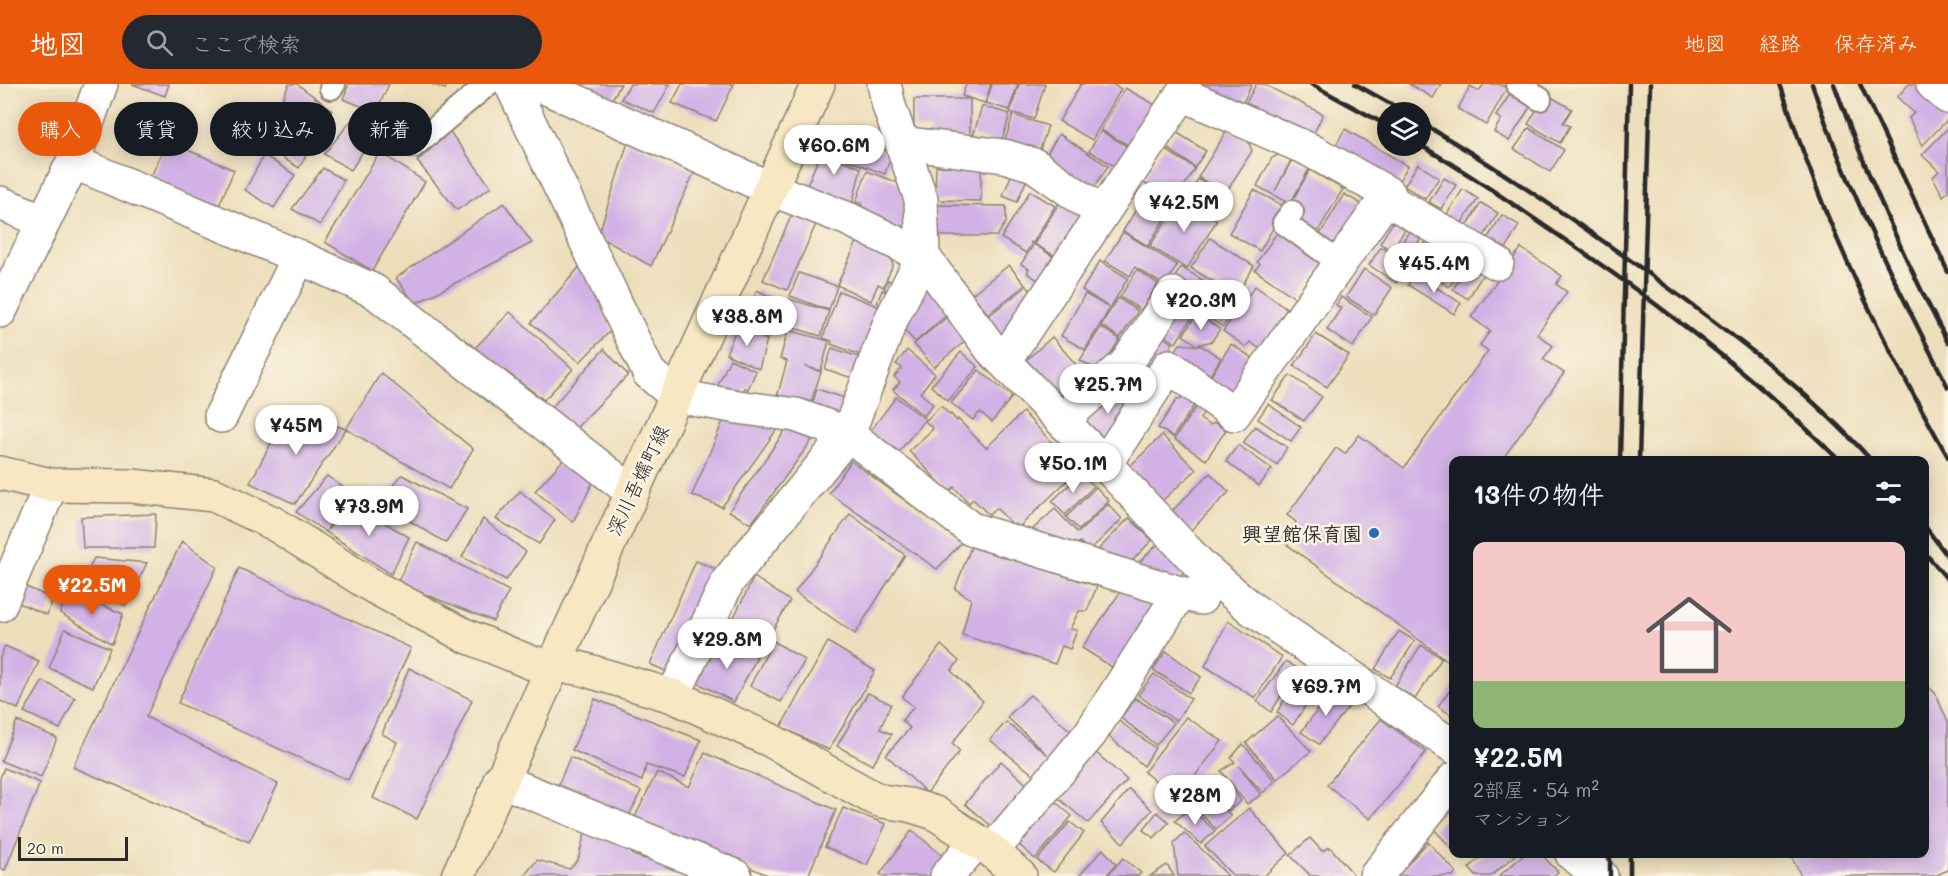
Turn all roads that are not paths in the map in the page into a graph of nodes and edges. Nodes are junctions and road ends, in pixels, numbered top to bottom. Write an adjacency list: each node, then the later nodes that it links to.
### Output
1 (101, 84): 13 (street)
2 (488, 84): 11 (lane)
3 (511, 84): 27 (street)
4 (538, 84): 14 (street)
5 (818, 84): 14 (street, 深川吾嬬町線)
6 (884, 84): 12 (street)
7 (1517, 84): 10 (lane)
8 (1933, 84): 9 (street)
9 (1948, 97)
10 (1540, 99)
11 (432, 131)
12 (902, 143): 18 (street); 20 (street)
13 (73, 162): 19 (street); 21 (street)
14 (771, 189): 20 (street); 27 (street, 深川吾嬬町線)
15 (1387, 199): 18 (street); 22 (street); 23 (street)
16 (0, 203): 19 (street)
17 (1292, 212): 23 (lane)
18 (1102, 213): 26 (street)
19 (44, 221): 25 (street)
20 (922, 256): 26 (street); 30 (street)
21 (298, 257): 28 (street); 34 (street)
22 (1497, 263)
23 (1341, 264): 31 (street)
24 (1173, 294): 29 (street)
25 (0, 311)
26 (1004, 361): 29 (street)
27 (676, 396): 30 (street); 34 (street, 深川吾嬬町線)
28 (221, 416)
29 (1062, 420): 31 (street)
30 (848, 434): 35 (street); 39 (street)
31 (1105, 464): 37 (street)
32 (0, 473): 33 (street)
33 (51, 485): 36 (street); 38 (street)
34 (632, 492): 38 (street, 深川吾嬬町線)
35 (1180, 593): 37 (street); 43 (street)
36 (0, 605)
37 (1252, 609): 40 (street)
38 (552, 665): 39 (street); 41 (street, 深川吾嬬町線)
39 (673, 696): 43 (street)
40 (1449, 744)
41 (500, 780): 45 (street, 深川吾嬬町線); 46 (street)
42 (1449, 785): 49 (street)
43 (984, 846): 47 (street); 48 (street)
44 (1573, 862): 50 (street)
45 (458, 876)
46 (735, 876)
47 (947, 876)
48 (1020, 876)
49 (1376, 876)
50 (1601, 876)

